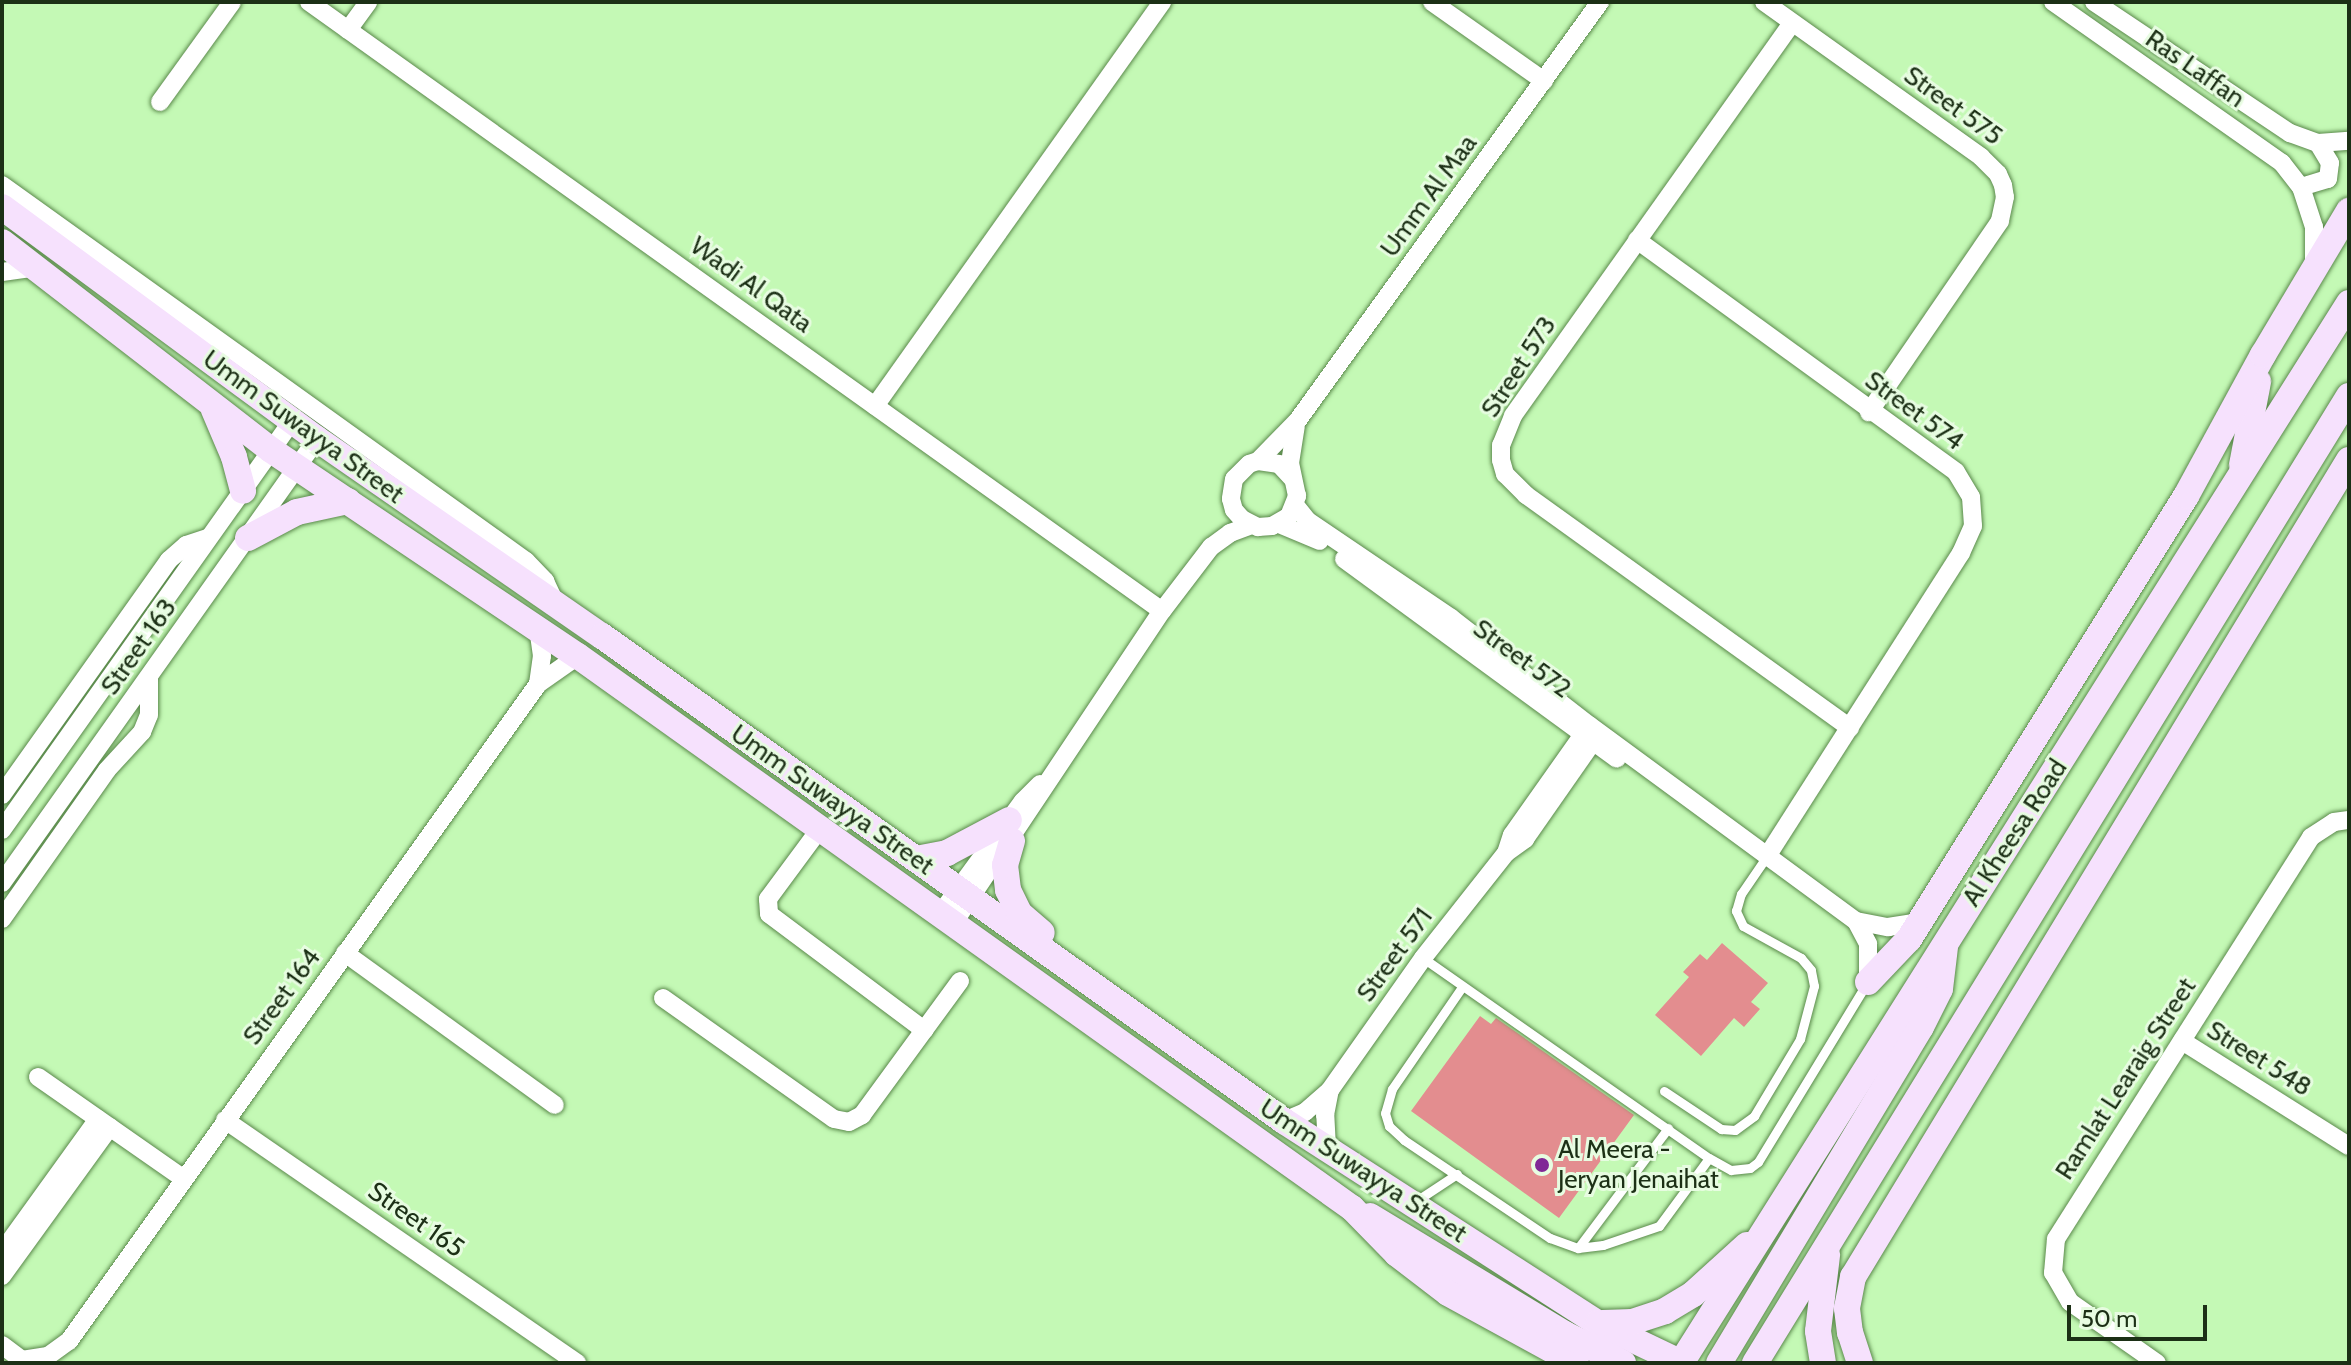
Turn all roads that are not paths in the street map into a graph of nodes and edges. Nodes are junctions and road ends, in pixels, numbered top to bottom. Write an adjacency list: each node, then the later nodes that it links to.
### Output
1 (232, 2): 13 (street)
2 (309, 2): 11 (street, Wadi Al Qata)
3 (368, 2): 11 (street)
4 (1162, 2): 29 (street)
5 (1432, 2): 12 (street)
6 (1600, 2): 12 (street, Umm Al Maa)
7 (1764, 2): 10 (street, Street 575)
8 (2053, 2): 17 (street, Ras Laffan)
9 (2094, 2): 15 (street, Ras Laffan)
10 (1792, 23): 20 (street, Street 573); 30 (street, Street 575)
11 (348, 30): 29 (street, Wadi Al Qata)
12 (1544, 81): 31 (street, Umm Al Maa)
13 (160, 102)
14 (2349, 141): 15 (street, Ras Laffan)
15 (2318, 143): 17 (street)
16 (2, 185): 49 (street)
17 (2301, 187): 24 (street, Ras Laffan)
18 (2, 207): 32 (street, Umm Suwayya Street)
19 (2349, 211): 24 (street, Al Kheesa Road)
20 (1637, 240): 30 (street, Street 574); 56 (street, Street 573)
21 (2, 242): 22 (street, Umm Suwayya Street)
22 (36, 267): 23 (street); 28 (street, Umm Suwayya Street)
23 (2, 272)
24 (2313, 272): 26 (street, Al Kheesa Road)
25 (2349, 303): 39 (street, Al Kheesa Road)
26 (2263, 355): 39 (street); 71 (street, Al Kheesa Road)
27 (2349, 396): 55 (street, Al Kheesa Road)
28 (211, 404): 34 (street, Umm Suwayya Street); 40 (street)
29 (875, 406): 50 (street, Wadi Al Qata)
30 (1869, 412): 56 (street, Street 574)
31 (1298, 420): 36 (street, Umm Al Maa); 38 (street, Umm Al Maa)
32 (292, 421): 33 (street, Umm Suwayya Street); 34 (street, Street 163)
33 (317, 439): 37 (street, Street 163); 49 (street, Umm Suwayya Street)
34 (271, 450): 37 (street, Umm Suwayya Street); 40 (street, Street 163)
35 (2349, 460): 59 (street)
36 (1258, 461): 38 (street); 41 (street)
37 (297, 468): 42 (street, Umm Suwayya Street); 47 (street, Street 163)
38 (1292, 478): 43 (street)
39 (2239, 480): 72 (street, Al Kheesa Road)
40 (243, 491): 46 (street, Street 163)
41 (1231, 499): 45 (street); 48 (street)
42 (348, 501): 47 (street); 51 (street, Umm Suwayya Street)
43 (1295, 505): 44 (street); 57 (street, Street 572)
44 (1279, 524): 45 (street); 57 (street, Street 572)
45 (1252, 525): 48 (street)
46 (208, 538): 58 (street); 62 (street, Street 163)
47 (248, 538): 53 (street, Street 163)
48 (1211, 547): 50 (street)
49 (556, 606): 65 (street, Umm Suwayya Street)
50 (1162, 611): 63 (street)
51 (538, 629): 52 (street, Umm Suwayya Street); 54 (street)
52 (578, 656): 54 (street, Street 164); 61 (street, Umm Suwayya Street)
53 (149, 679): 66 (street, Street 163); 68 (street)
54 (538, 684): 73 (street, Street 164)
55 (2170, 688): 59 (street); 96 (street, Al Kheesa Road)
56 (1850, 728): 64 (street, Street 574)
57 (1591, 734): 64 (street, Street 572); 74 (street, Street 571)
58 (2, 795)
59 (2140, 803): 91 (street)
60 (2349, 820): 81 (street, Ramlat Learaig Street)
61 (814, 827): 69 (street, Umm Suwayya Street); 80 (street)
62 (2, 830)
63 (1010, 830): 65 (street); 67 (street); 75 (street)
64 (1767, 856): 70 (street, Street 572); 84 (lane)
65 (916, 859): 67 (street, Umm Suwayya Street)
66 (2, 883)
67 (965, 894): 69 (street); 75 (street, Umm Suwayya Street)
68 (2, 919)
69 (947, 919): 98 (street, Umm Suwayya Street)
70 (1856, 921): 71 (street, Street 572); 77 (street)
71 (1919, 922): 77 (street, Al Kheesa Road)
72 (1945, 943): 99 (street, Al Kheesa Road); 115 (street)
73 (345, 953): 85 (street); 86 (street, Street 164)
74 (1423, 958): 78 (lane); 83 (street, Street 571)
75 (1085, 979): 87 (street, Umm Suwayya Street)
76 (960, 981): 80 (street)
77 (1868, 982): 93 (lane)
78 (1462, 987): 89 (lane); 94 (lane)
79 (663, 998): 80 (street)
80 (924, 1030)
81 (2182, 1041): 90 (street, Street 548); 119 (street, Ramlat Learaig Street)
82 (38, 1077): 88 (street)
83 (1330, 1090): 87 (street, Street 571); 92 (street, Street 571)
84 (1664, 1091)
85 (555, 1105)
86 (225, 1120): 95 (street, Street 164); 110 (street, Street 165)
87 (1284, 1121): 92 (street, Umm Suwayya Street)
88 (104, 1123): 95 (street); 102 (street); 103 (street)
89 (1668, 1128): 93 (lane); 101 (lane)
90 (2349, 1146)
91 (1931, 1147): 96 (street); 118 (street)
92 (1327, 1148): 97 (street, Umm Suwayya Street)
93 (1709, 1158): 101 (lane)
94 (1457, 1174): 97 (lane); 101 (lane)
95 (183, 1178): 106 (street, Street 164)
96 (1865, 1185): 100 (street, Al Kheesa Road)
97 (1411, 1204): 104 (street, Umm Suwayya Street)
98 (1352, 1208): 105 (street, Umm Suwayya Street); 113 (street)
99 (1762, 1234): 104 (street); 114 (street, Al Kheesa Road)
100 (1829, 1243): 116 (street, Al Kheesa Road); 117 (street)
101 (1578, 1248)
102 (2, 1252)
103 (2, 1276)
104 (1598, 1323): 114 (street, Umm Suwayya Street)
105 (1506, 1326): 111 (street); 112 (street, Umm Suwayya Street)
106 (69, 1341): 108 (street, Street 164); 109 (street, Street 164)
107 (2, 1345): 108 (street)
108 (24, 1361)
109 (63, 1363)
110 (577, 1363)
111 (1543, 1363)
112 (1576, 1363)
113 (1623, 1363)
114 (1681, 1363)
115 (1719, 1363)
116 (1755, 1363)
117 (1823, 1363)
118 (1860, 1363)
119 (2157, 1363)

